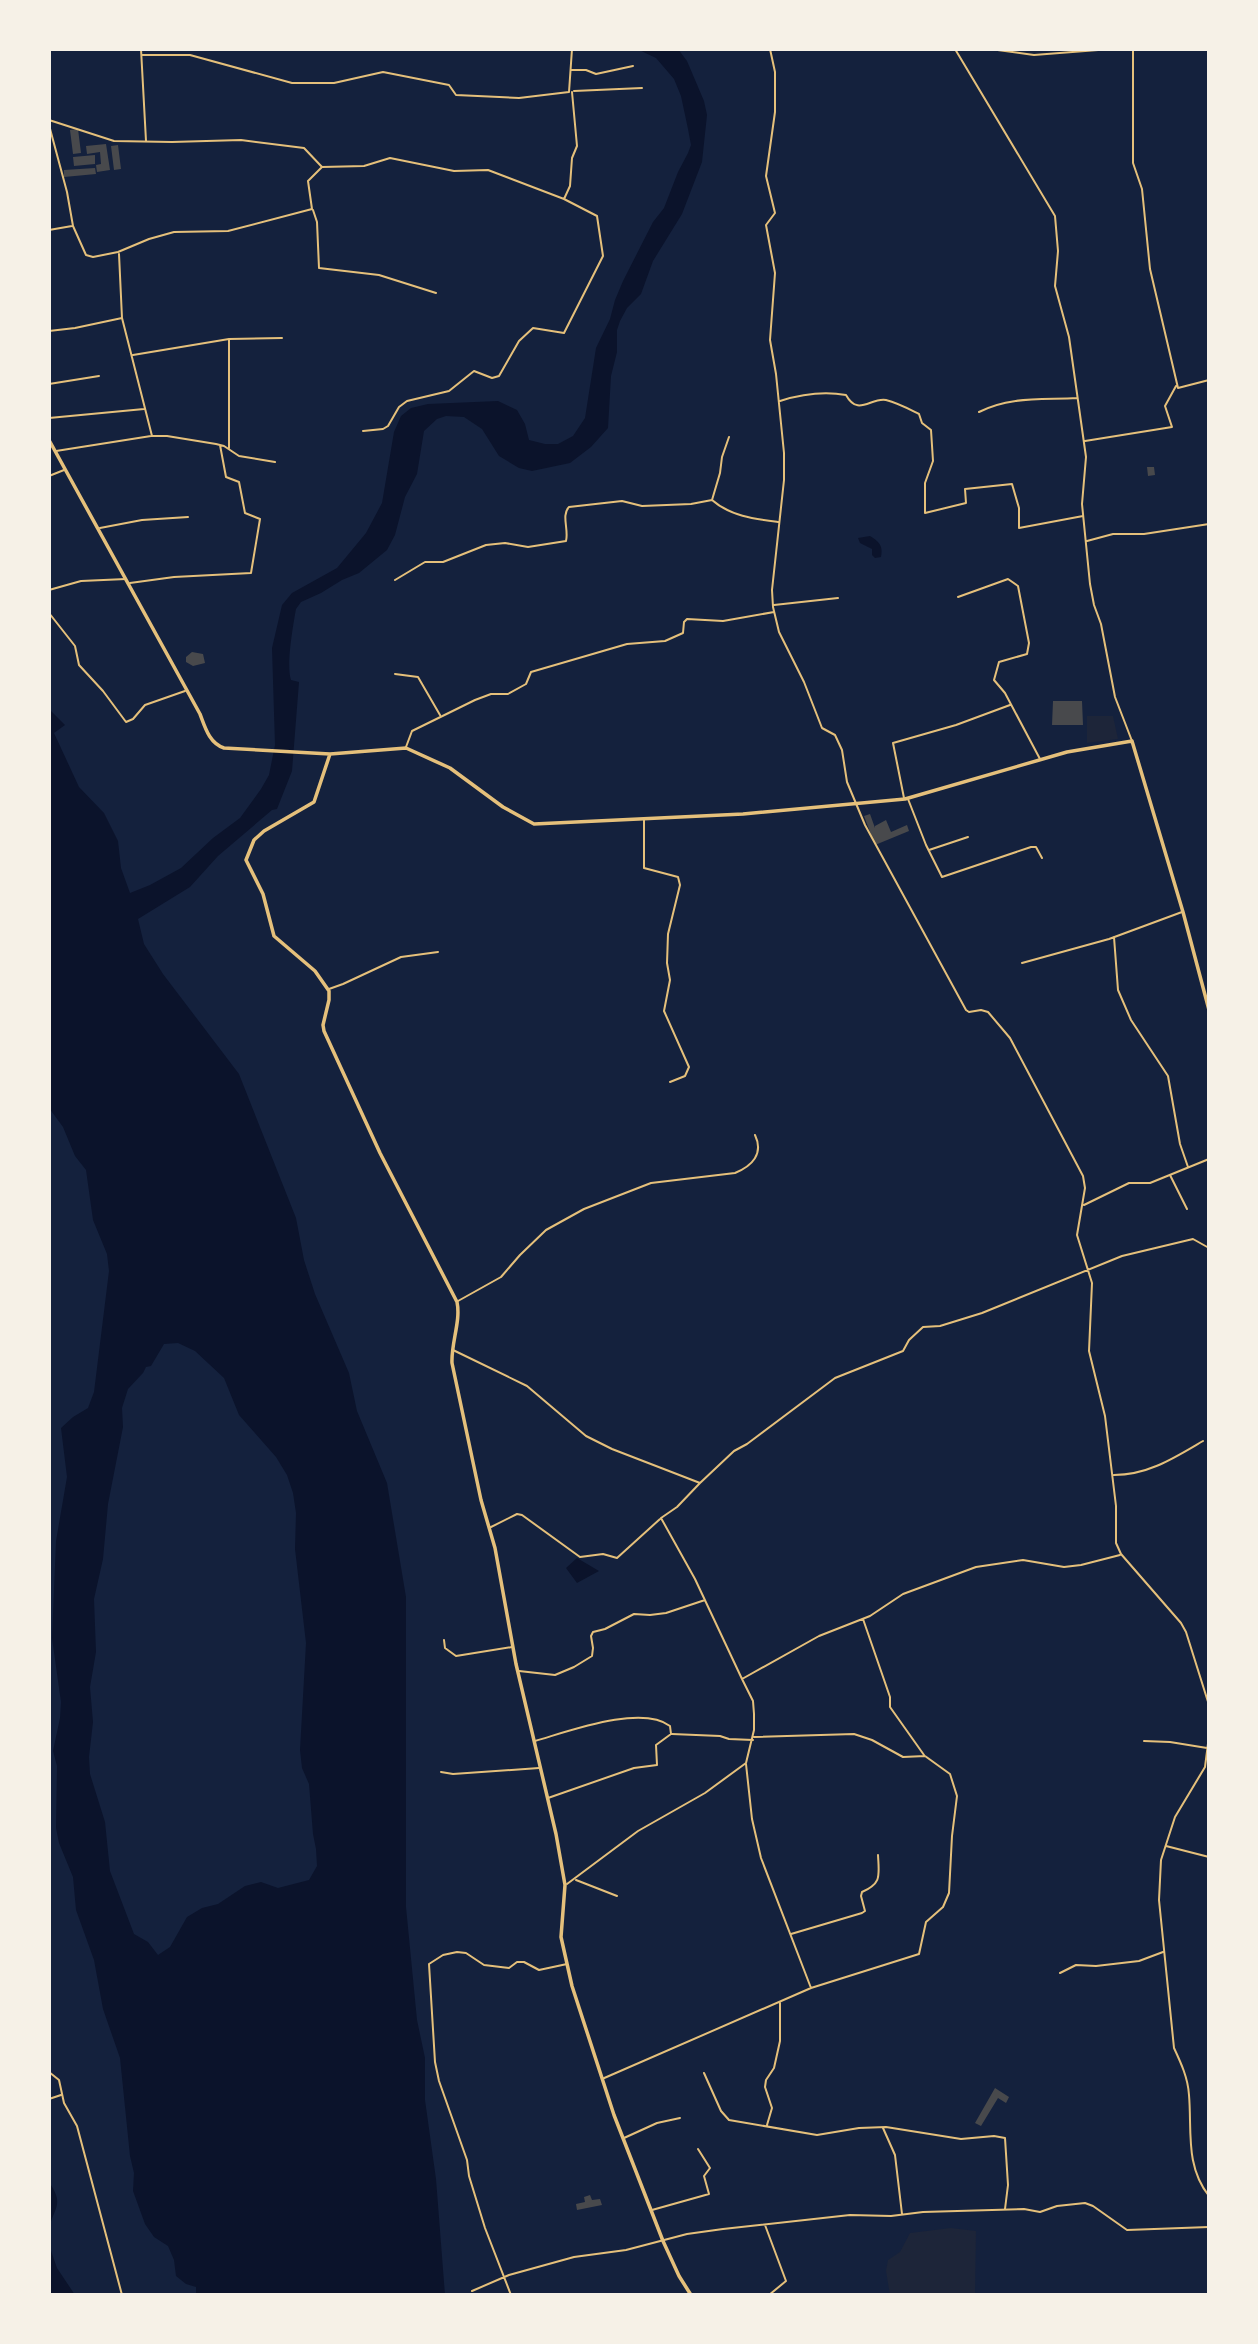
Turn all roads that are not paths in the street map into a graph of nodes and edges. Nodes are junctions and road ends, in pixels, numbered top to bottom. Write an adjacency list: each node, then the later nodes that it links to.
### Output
1 (141, 49): 8 (street)
2 (572, 49): 10 (street)
3 (770, 49): 33 (street)
4 (955, 49): 32 (street)
5 (990, 49): 6 (street)
6 (1111, 49)
7 (1133, 49): 31 (street)
8 (142, 55): 12 (street); 15 (street)
9 (633, 65): 10 (street)
10 (570, 70): 12 (street)
11 (642, 88): 12 (street)
12 (570, 92): 17 (street)
13 (49, 120): 15 (street)
14 (49, 125): 19 (street)
15 (146, 142): 16 (street)
16 (323, 167): 17 (street); 18 (street)
17 (564, 199): 37 (street)
18 (312, 209): 21 (street); 22 (street)
19 (73, 226): 20 (street); 21 (street)
20 (49, 230)
21 (118, 252): 23 (street)
22 (436, 293)
23 (122, 318): 24 (street); 27 (street)
24 (49, 331)
25 (282, 338): 26 (street)
26 (229, 339): 27 (street); 43 (street)
27 (132, 355): 34 (street)
28 (99, 376): 30 (street)
29 (1209, 380): 31 (street)
30 (49, 384)
31 (1177, 384): 41 (street)
32 (1078, 398): 35 (street); 41 (street)
33 (779, 401): 49 (street); 51 (street)
34 (144, 409): 36 (street); 38 (street)
35 (979, 412)
36 (49, 418)
37 (363, 430)
38 (152, 436): 42 (street); 44 (street)
39 (729, 437): 48 (street)
40 (49, 440): 44 (main road)
41 (1084, 441): 49 (street)
42 (220, 445): 43 (street); 56 (street)
43 (229, 449): 45 (street)
44 (55, 451): 46 (main road)
45 (275, 462)
46 (65, 470): 47 (street); 53 (main road)
47 (49, 476)
48 (712, 500): 51 (street); 55 (street)
49 (1083, 516): 54 (street)
50 (188, 517): 53 (street)
51 (779, 522): 60 (street)
52 (1209, 524): 54 (street)
53 (99, 528): 56 (main road)
54 (1086, 541): 67 (street)
55 (395, 580)
56 (128, 581): 57 (street); 64 (main road)
57 (49, 590)
58 (838, 597): 60 (street)
59 (958, 597): 65 (street)
60 (773, 605): 61 (street)
61 (774, 612): 66 (street); 72 (street)
62 (49, 613): 64 (street)
63 (395, 674): 66 (street)
64 (187, 690): 69 (main road)
65 (1011, 705): 70 (street); 71 (street)
66 (441, 716): 68 (street)
67 (1132, 741): 70 (main road); 77 (main road)
68 (406, 748): 69 (main road); 73 (main road)
69 (330, 754): 81 (main road)
70 (1040, 760): 71 (main road)
71 (906, 799): 72 (main road); 75 (street)
72 (854, 803): 73 (main road); 88 (street)
73 (644, 819): 83 (street)
74 (968, 837): 75 (street)
75 (928, 851): 76 (street)
76 (1042, 858)
77 (1183, 912): 78 (street); 82 (main road)
78 (1114, 937): 80 (street); 86 (street)
79 (438, 952): 81 (street)
80 (1022, 964)
81 (328, 989): 92 (main road)
82 (1209, 1010)
83 (670, 1082)
84 (755, 1135): 92 (street)
85 (1209, 1159): 86 (street)
86 (1188, 1167): 87 (street)
87 (1170, 1174): 88 (street); 89 (street)
88 (1083, 1206): 91 (street)
89 (1187, 1209)
90 (1209, 1248): 91 (street)
91 (1088, 1269): 95 (street); 96 (street)
92 (457, 1302): 93 (main road)
93 (452, 1350): 96 (street); 98 (main road)
94 (1203, 1441): 95 (street)
95 (1113, 1475): 99 (street)
96 (700, 1483): 97 (street)
97 (661, 1518): 98 (street); 100 (street)
98 (489, 1528): 103 (main road)
99 (1121, 1554): 101 (street); 106 (street)
100 (705, 1600): 104 (street); 105 (street)
101 (862, 1618): 105 (street); 113 (street)
102 (444, 1640): 103 (street)
103 (513, 1647): 104 (main road)
104 (518, 1671): 110 (main road)
105 (742, 1678): 109 (street)
106 (1209, 1705)
107 (671, 1734): 109 (street); 110 (street); 117 (street)
108 (1209, 1736): 112 (street)
109 (753, 1739): 113 (street); 114 (street)
110 (535, 1741): 115 (main road)
111 (1144, 1741): 112 (street)
112 (1209, 1749): 118 (street)
113 (925, 1756): 128 (street)
114 (746, 1763): 121 (street); 124 (street)
115 (540, 1768): 116 (street); 117 (main road)
116 (441, 1772)
117 (547, 1799): 122 (main road)
118 (1165, 1845): 120 (street); 125 (street)
119 (878, 1855): 124 (street)
120 (1209, 1857)
121 (575, 1880): 122 (street); 123 (street)
122 (565, 1885): 126 (main road)
123 (617, 1896)
124 (790, 1934): 128 (street)
125 (1164, 1952): 127 (street); 140 (street)
126 (567, 1964): 132 (main road); 147 (street)
127 (1060, 1973)
128 (811, 1988): 129 (street)
129 (780, 2002): 132 (street); 136 (street)
130 (49, 2072): 133 (street)
131 (704, 2073): 136 (street)
132 (601, 2079): 138 (main road)
133 (62, 2095): 134 (street); 149 (street)
134 (49, 2099)
135 (680, 2118): 138 (street)
136 (767, 2126): 137 (street)
137 (883, 2127): 142 (street); 143 (street)
138 (623, 2138): 141 (main road)
139 (698, 2149): 141 (street)
140 (1209, 2196)
141 (651, 2210): 146 (main road)
142 (1005, 2210): 143 (street); 145 (street)
143 (902, 2215): 144 (street)
144 (765, 2225): 146 (street); 152 (street)
145 (1209, 2227)
146 (663, 2241): 147 (street); 151 (main road)
147 (504, 2277): 148 (street); 150 (street)
148 (472, 2291)
149 (122, 2295)
150 (511, 2295)
151 (691, 2295)
152 (769, 2295)

